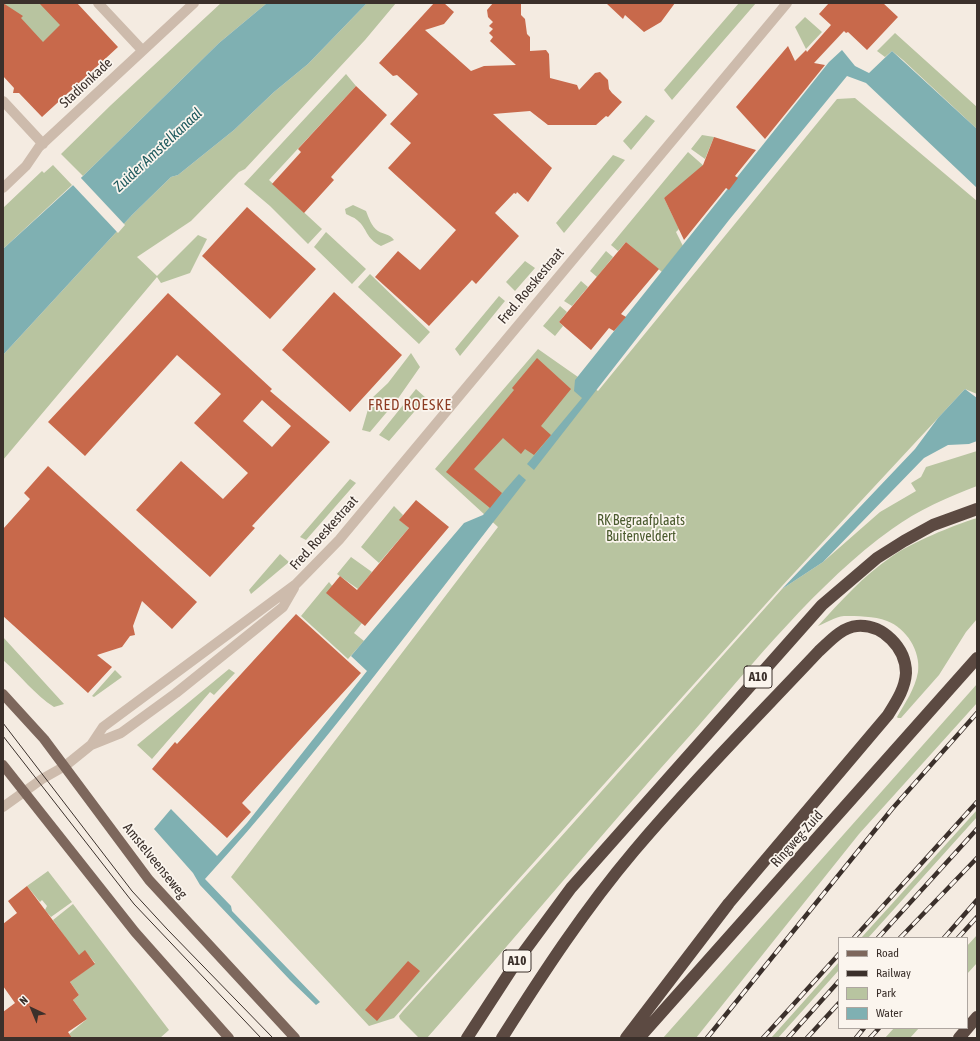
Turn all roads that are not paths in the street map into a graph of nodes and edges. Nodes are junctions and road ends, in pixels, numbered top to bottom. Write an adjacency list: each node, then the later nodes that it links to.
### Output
1 (98, 3): 4 (street)
2 (194, 3): 4 (street, Stadionkade)
3 (787, 3): 9 (street, Fred. Roeskestraat)
4 (142, 50): 6 (street, Stadionkade)
5 (3, 101): 6 (street)
6 (43, 144): 7 (street, Stadionkade)
7 (3, 188)
8 (977, 509): 22 (highway, A10)
9 (296, 584): 12 (street, Fred. Roeskestraat); 12 (street, Fred. Roeskestraat)
10 (977, 658): 25 (highway, Ringweg-Zuid)
11 (3, 694): 14 (main road, Amstelveenseweg)
12 (91, 745): 14 (street, Fred. Roeskestraat)
13 (3, 766): 15 (main road)
14 (65, 766): 15 (street, Fred. Roeskestraat); 21 (main road, Amstelveenseweg)
15 (24, 792): 16 (street, Fred. Roeskestraat); 20 (main road)
16 (3, 807)
17 (977, 1017): 18 (highway)
18 (968, 1028)
19 (967, 1029): 26 (highway)
20 (229, 1038)
21 (295, 1038)
22 (467, 1038)
23 (502, 1038): 24 (highway, A10)
24 (626, 1038)
25 (639, 1038)
26 (959, 1038)

